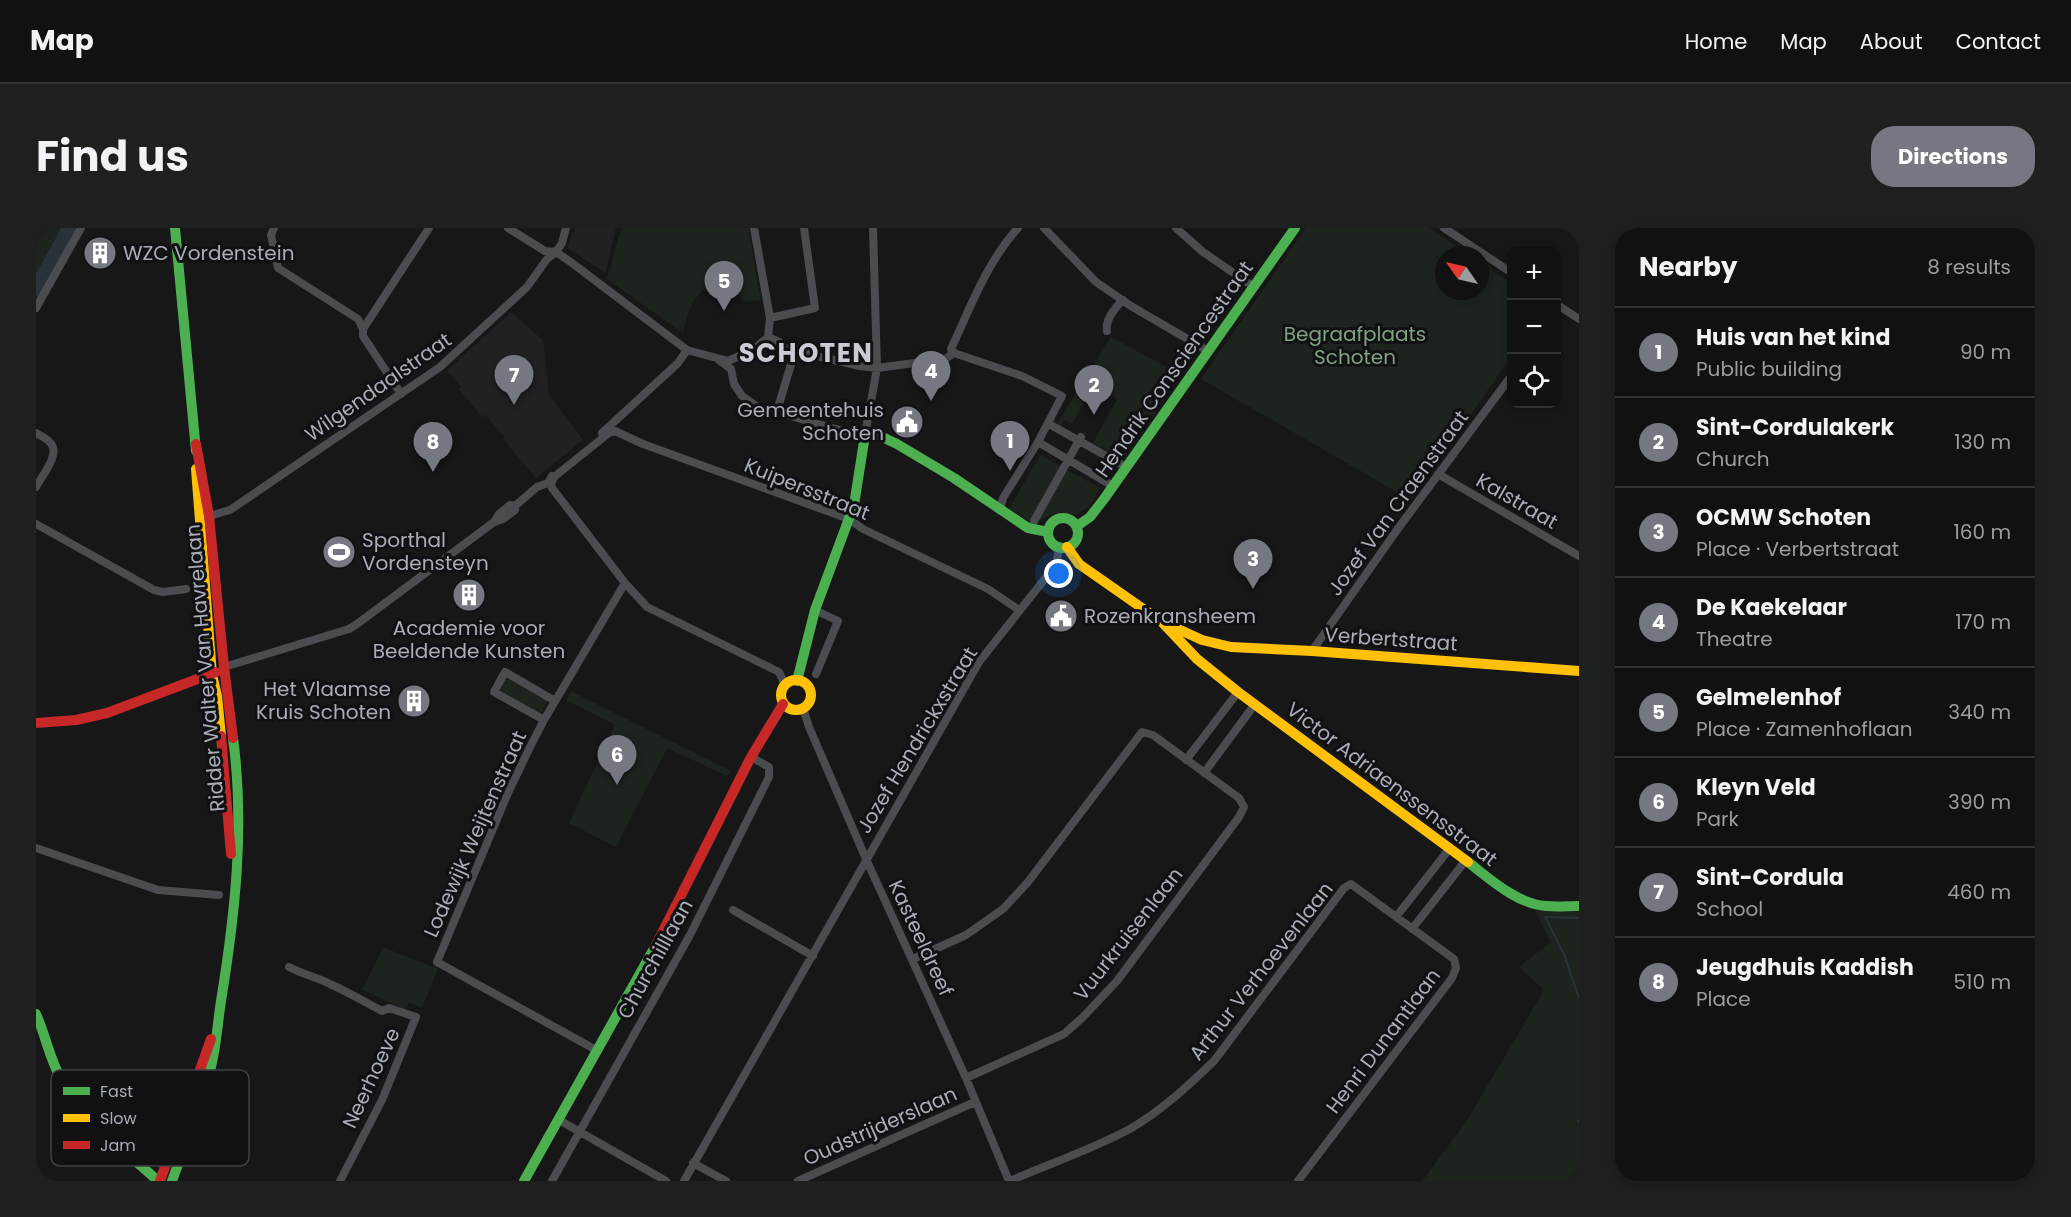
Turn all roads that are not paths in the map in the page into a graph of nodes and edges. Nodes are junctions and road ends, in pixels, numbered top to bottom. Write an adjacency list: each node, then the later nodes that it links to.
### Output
1 (81, 228): 21 (street)
2 (168, 228): 16 (street, Ridder Walter Van Havrelaan)
3 (175, 228): 16 (street, Ridder Walter Van Havrelaan)
4 (429, 228): 25 (street)
5 (508, 228): 17 (street)
6 (566, 228): 17 (street, Wilgendaalstraat)
7 (754, 228): 23 (street)
8 (804, 228): 23 (street)
9 (873, 228): 33 (street)
10 (1018, 228): 31 (street)
11 (1044, 228): 20 (street)
12 (1176, 228): 19 (street)
13 (1295, 228): 19 (street, Hendrik Consciencestraat)
14 (1444, 228): 18 (street)
15 (273, 232): 25 (street)
16 (177, 252): 42 (street, Ridder Walter Van Havrelaan)
17 (556, 252): 29 (street); 35 (street, Wilgendaalstraat)
18 (1507, 270)
19 (1254, 287): 30 (street, Hendrik Consciencestraat)
20 (1123, 300): 26 (street); 30 (street)
21 (36, 308)
22 (1561, 310): 24 (street)
23 (770, 318): 27 (street)
24 (1579, 319)
25 (363, 329): 35 (street)
26 (1107, 331)
27 (768, 337): 28 (street); 32 (street)
28 (779, 342)
29 (687, 350): 32 (street); 66 (street)
30 (1208, 351): 44 (street, Hendrik Consciencestraat)
31 (954, 353): 33 (street); 37 (street)
32 (718, 359): 36 (street)
33 (877, 368): 39 (street); 39 (street)
34 (1507, 382): 45 (street, Jozef Van Craenstraat)
35 (401, 394): 49 (street, Wilgendaalstraat)
36 (758, 407)
37 (1048, 424): 40 (street); 41 (street)
38 (36, 433): 46 (street)
39 (865, 435): 48 (street); 50 (street)
40 (1080, 439): 43 (street); 44 (street)
41 (1038, 442): 43 (street); 48 (street)
42 (196, 444): 49 (street, Ridder Walter Van Havrelaan); 51 (street, Ridder Walter Van Havrelaan)
43 (1068, 460): 47 (street); 54 (street)
44 (1126, 467): 47 (street, Hendrik Consciencestraat)
45 (1438, 474): 57 (street, Kalstraat); 64 (street, Jozef Van Craenstraat)
46 (36, 486)
47 (1113, 486): 53 (street, Hendrik Consciencestraat)
48 (1000, 510): 54 (street)
49 (209, 516): 51 (street, Wilgendaalstraat); 66 (street, Ridder Walter Van Havrelaan)
50 (849, 519): 58 (street, Kuipersstraat); 60 (street); 61 (street, Kuipersstraat)
51 (198, 522): 69 (street, Ridder Walter Van Havrelaan)
52 (36, 524): 59 (street)
53 (1077, 526): 55 (street); 56 (street)
54 (1032, 529): 55 (street)
55 (1048, 532): 56 (street, Verbertstraat)
56 (1063, 547): 61 (street, Jozef Hendrickxstraat); 62 (street, Verbertstraat)
57 (1579, 556)
58 (625, 583): 71 (street); 73 (street, Lodewijk Weijtenstraat)
59 (186, 589)
60 (815, 610): 68 (street); 70 (street)
61 (1019, 610): 84 (street, Jozef Hendrickxstraat)
62 (1162, 622): 63 (street, Verbertstraat); 65 (street, Verbertstraat)
63 (1202, 640): 64 (street, Verbertstraat); 65 (street)
64 (1312, 651): 67 (street, Verbertstraat)
65 (1197, 659): 72 (street, Victor Adriaenssensstraat)
66 (224, 667): 69 (street); 87 (street, Ridder Walter Van Havrelaan)
67 (1579, 671)
68 (816, 674)
69 (212, 675): 78 (street); 87 (street, Ridder Walter Van Havrelaan)
70 (796, 681): 71 (street); 76 (street)
71 (785, 685): 74 (street)
72 (1238, 692): 75 (street, Victor Adriaenssensstraat); 80 (street)
73 (555, 701): 77 (street, Lodewijk Weijtenstraat); 77 (street, Lodewijk Weijtenstraat)
74 (783, 704): 76 (street); 79 (street, Churchilllaan)
75 (1255, 704): 81 (street); 83 (street, Victor Adriaenssensstraat)
76 (803, 708): 84 (street, Kasteeldreef)
77 (544, 720): 98 (street, Lodewijk Weijtenstraat)
78 (36, 723)
79 (751, 757): 98 (street, Churchilllaan); 105 (street, Churchilllaan)
80 (1186, 760): 81 (street, Vuurkruisenlaan); 94 (street, Vuurkruisenlaan)
81 (1203, 773): 102 (street, Vuurkruisenlaan)
82 (36, 848): 88 (street)
83 (1450, 848): 85 (street, Victor Adriaenssensstraat); 91 (street)
84 (866, 859): 93 (street, Jozef Hendrickxstraat); 94 (street, Kasteeldreef)
85 (1466, 860): 89 (street, Victor Adriaenssensstraat); 92 (street)
86 (1351, 884): 91 (street, Henri Dunantlaan); 119 (street, Arthur Verhoevenlaan)
87 (234, 890): 96 (street, Ridder Walter Van Havrelaan)
88 (219, 895)
89 (1579, 906)
90 (733, 910): 93 (street)
91 (1396, 917): 92 (street, Henri Dunantlaan)
92 (1412, 929): 120 (street, Henri Dunantlaan)
93 (813, 956): 106 (street, Jozef Hendrickxstraat)
94 (913, 959): 102 (street, Kasteeldreef)
95 (289, 967): 112 (street, Neerhoeve)
96 (220, 1010): 100 (street, Ridder Walter Van Havrelaan); 101 (street, Ridder Walter Van Havrelaan)
97 (36, 1014): 99 (street)
98 (598, 1051): 104 (street, Churchilllaan)
99 (57, 1070)
100 (201, 1070)
101 (210, 1070)
102 (966, 1078): 103 (street, Kasteeldreef)
103 (975, 1102): 118 (street, Oudstrijderslaan); 119 (street, Kasteeldreef)
104 (559, 1120): 105 (street); 113 (street, Churchilllaan)
105 (579, 1131): 114 (street, Churchilllaan); 115 (street)
106 (693, 1163): 116 (street, Jozef Hendrickxstraat); 117 (street)
107 (143, 1166): 110 (street)
108 (165, 1166): 110 (street, Ridder Walter Van Havrelaan)
109 (177, 1166): 111 (street, Ridder Walter Van Havrelaan)
110 (159, 1181)
111 (172, 1181)
112 (340, 1181)
113 (524, 1181)
114 (552, 1181)
115 (666, 1181)
116 (684, 1181)
117 (726, 1181)
118 (798, 1181)
119 (1009, 1181)
120 (1298, 1181)

